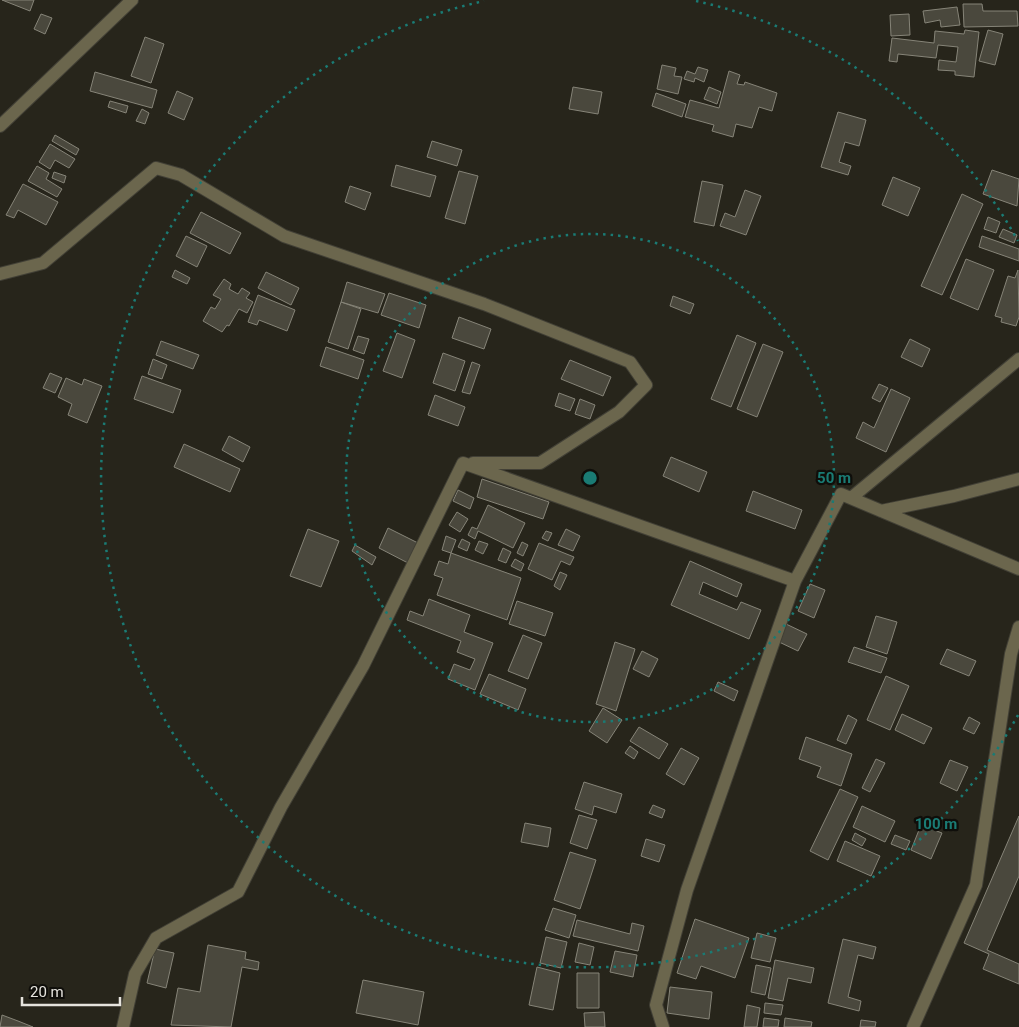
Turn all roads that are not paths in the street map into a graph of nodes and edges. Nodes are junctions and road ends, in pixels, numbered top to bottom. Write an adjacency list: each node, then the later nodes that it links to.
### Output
1 (132, 0): 2 (street)
2 (0, 126)
3 (0, 274): 5 (street)
4 (1019, 359): 7 (street)
5 (463, 463): 10 (street); 12 (street)
6 (1019, 479): 8 (street)
7 (850, 498): 8 (street); 10 (street)
8 (881, 511): 9 (street)
9 (1019, 569)
10 (795, 581): 13 (street)
11 (1019, 627): 14 (street)
12 (123, 1027)
13 (663, 1027)
14 (913, 1027)

